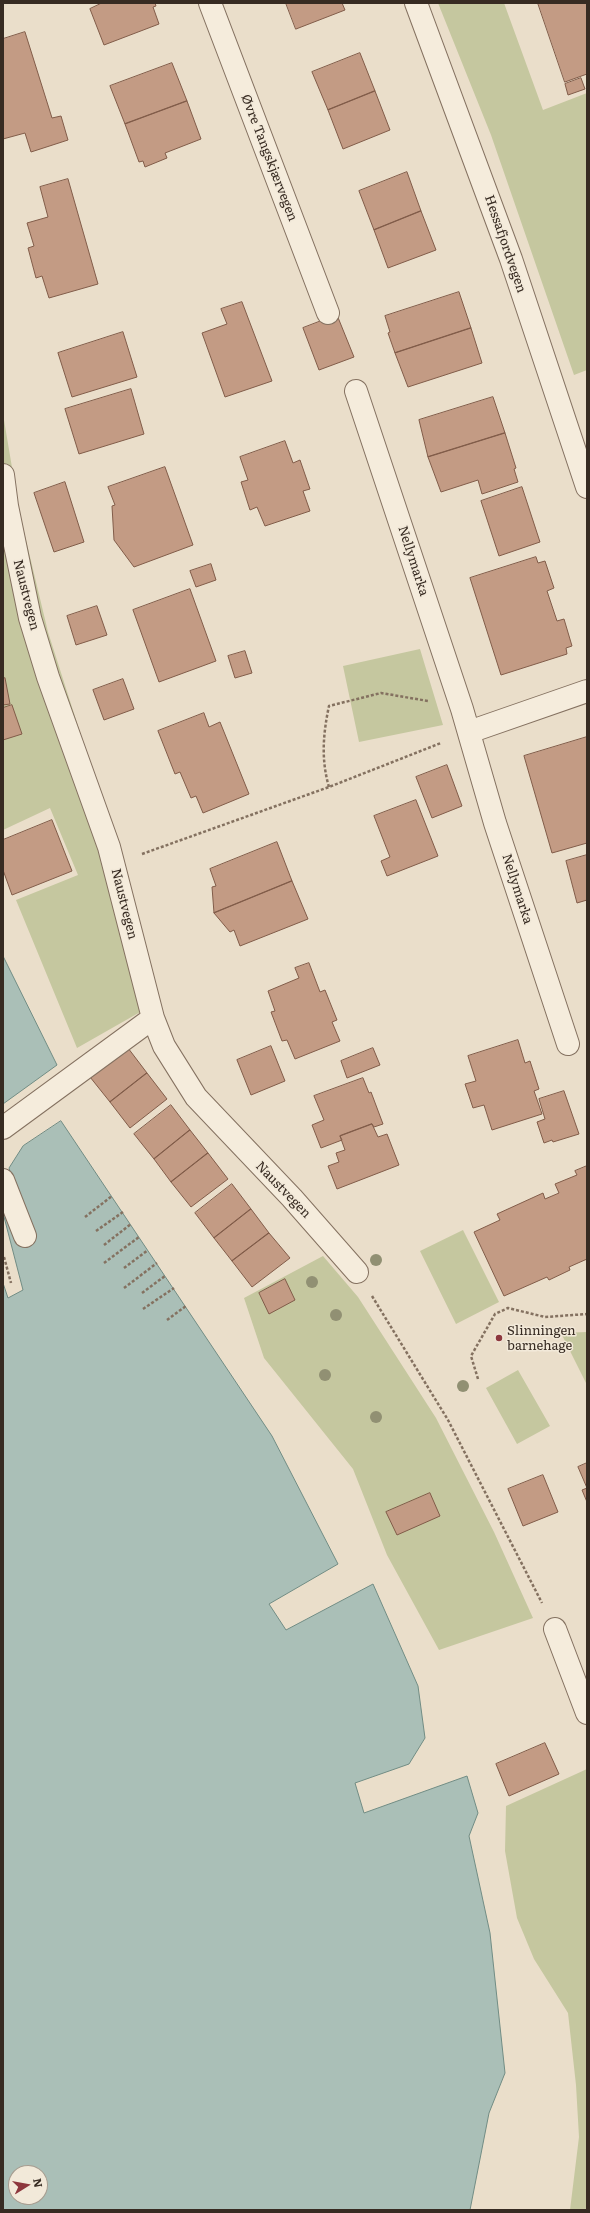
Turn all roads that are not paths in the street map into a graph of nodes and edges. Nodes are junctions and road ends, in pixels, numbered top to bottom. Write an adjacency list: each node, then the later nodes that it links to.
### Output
1 (210, 3): 3 (street, Øvre Tangskjærvegen)
2 (416, 3): 6 (street, Hessafjordvegen)
3 (328, 313)
4 (356, 391): 9 (street, Nellymarka)
5 (3, 475): 7 (street, Naustvegen)
6 (587, 487)
7 (5, 509): 10 (street, Naustvegen)
8 (587, 692): 9 (street)
9 (469, 732): 11 (street, Nellymarka)
10 (153, 1018): 12 (street); 15 (street, Naustvegen)
11 (568, 1044)
12 (3, 1128)
13 (3, 1180): 14 (street)
14 (25, 1236)
15 (357, 1272)
16 (554, 1629): 17 (street)
17 (587, 1713)

